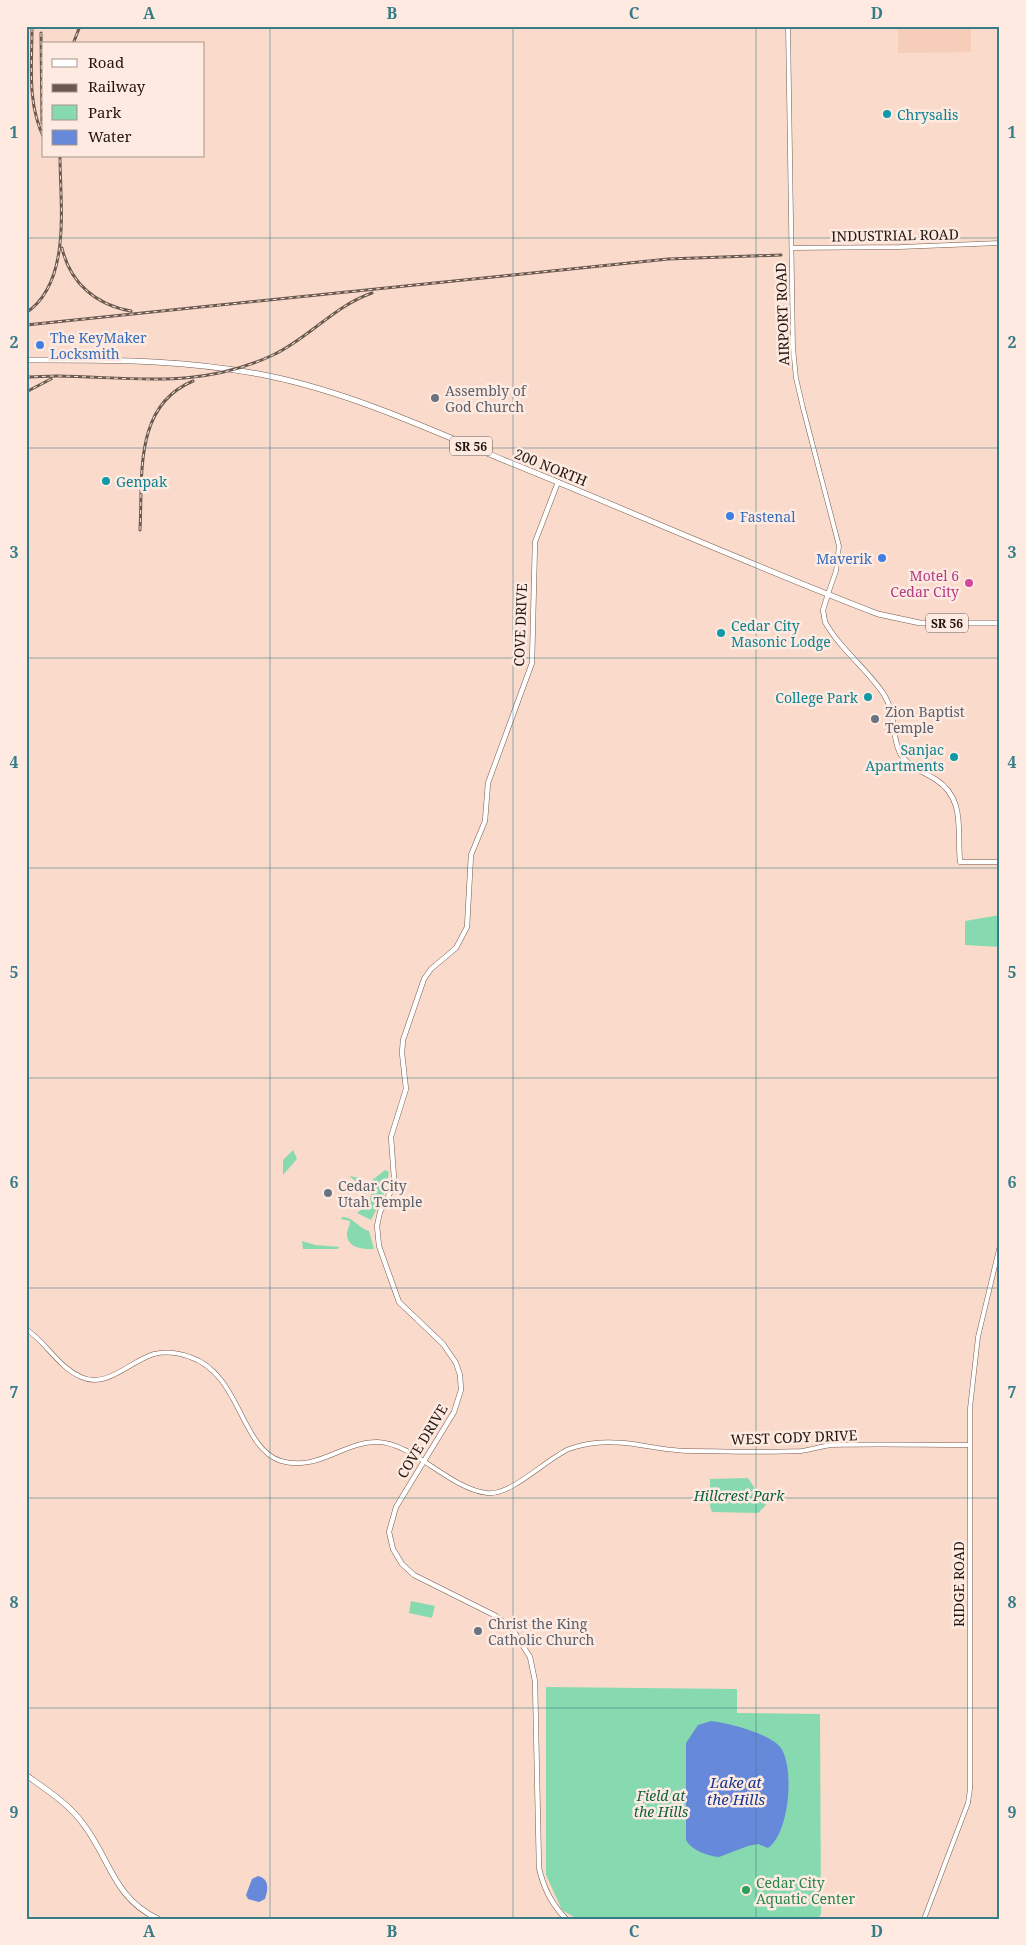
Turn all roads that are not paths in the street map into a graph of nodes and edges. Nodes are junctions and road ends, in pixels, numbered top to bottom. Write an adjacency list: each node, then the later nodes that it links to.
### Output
1 (788, 26): 3 (street, AIRPORT ROAD)
2 (1000, 243): 3 (street, INDUSTRIAL ROAD)
3 (792, 248): 6 (street, AIRPORT ROAD)
4 (26, 360): 5 (main road, 200 NORTH / SR 56)
5 (558, 482): 6 (main road, 200 NORTH / SR 56); 12 (main road, COVE DRIVE)
6 (828, 594): 7 (main road, 200 NORTH / SR 56); 8 (main road)
7 (1000, 623)
8 (1000, 862)
9 (1000, 1245): 11 (street, RIDGE ROAD)
10 (26, 1329): 12 (street, WEST CODY DRIVE)
11 (969, 1444): 12 (street, WEST CODY DRIVE); 16 (street, RIDGE ROAD)
12 (423, 1462): 15 (main road, COVE DRIVE)
13 (26, 1776): 14 (main road)
14 (158, 1919)
15 (566, 1919)
16 (924, 1919)

